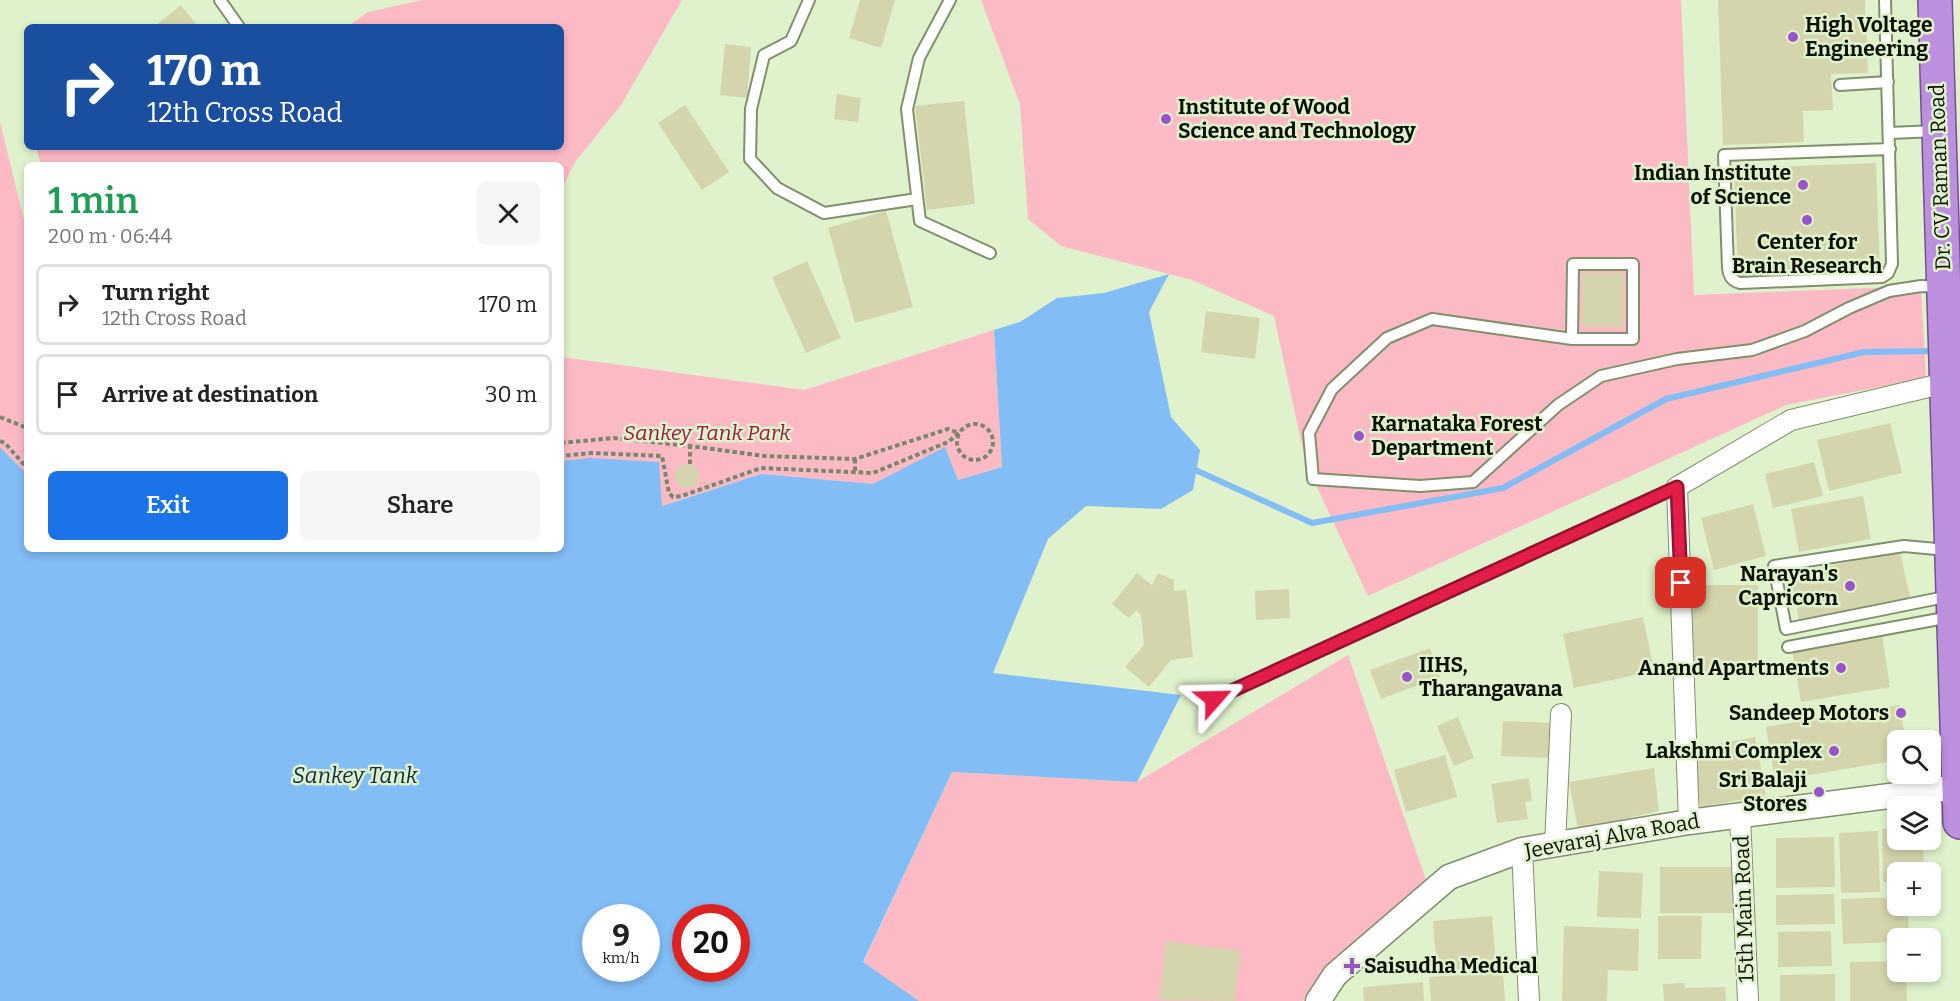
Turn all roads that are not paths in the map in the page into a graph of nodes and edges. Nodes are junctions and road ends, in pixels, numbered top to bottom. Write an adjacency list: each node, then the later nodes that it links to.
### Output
1 (220, 0): 7 (lane)
2 (809, 0): 14 (lane)
3 (950, 0): 14 (lane)
4 (1885, 0): 8 (lane)
5 (1935, 0): 11 (highway, Dr. CV Raman Road)
6 (1956, 0): 10 (highway, Dr. CV Raman Road)
7 (237, 24)
8 (1888, 82): 9 (lane); 12 (lane)
9 (1840, 85)
10 (1960, 89)
11 (1939, 131): 12 (lane); 16 (highway, Dr. CV Raman Road)
12 (1889, 133): 13 (lane)
13 (1890, 149): 13 (lane)
14 (917, 199): 15 (lane)
15 (990, 253)
16 (1943, 287): 17 (lane); 18 (highway, Dr. CV Raman Road)
17 (1572, 339): 17 (lane)
18 (1945, 362): 19 (street); 20 (highway, Dr. CV Raman Road)
19 (1677, 487): 23 (lane); 27 (street)
20 (1951, 551): 21 (highway, Dr. CV Raman Road); 21 (lane)
21 (1953, 606): 22 (lane); 25 (highway, Dr. CV Raman Road)
22 (1788, 646)
23 (1214, 699)
24 (1561, 714): 29 (street)
25 (1947, 788): 26 (street, Jeevaraj Alva Road); 28 (highway, Dr. CV Raman Road)
26 (1740, 816): 27 (street, Jeevaraj Alva Road); 35 (street, 15th Main Road)
27 (1689, 822): 29 (street, Jeevaraj Alva Road)
28 (1960, 822)
29 (1555, 845): 30 (street, Jeevaraj Alva Road)
30 (1522, 850): 31 (street, Jeevaraj Alva Road); 34 (street)
31 (1335, 975): 32 (street, Jeevaraj Alva Road); 33 (street)
32 (1318, 1001)
33 (1334, 1001)
34 (1529, 1001)
35 (1748, 1001)

